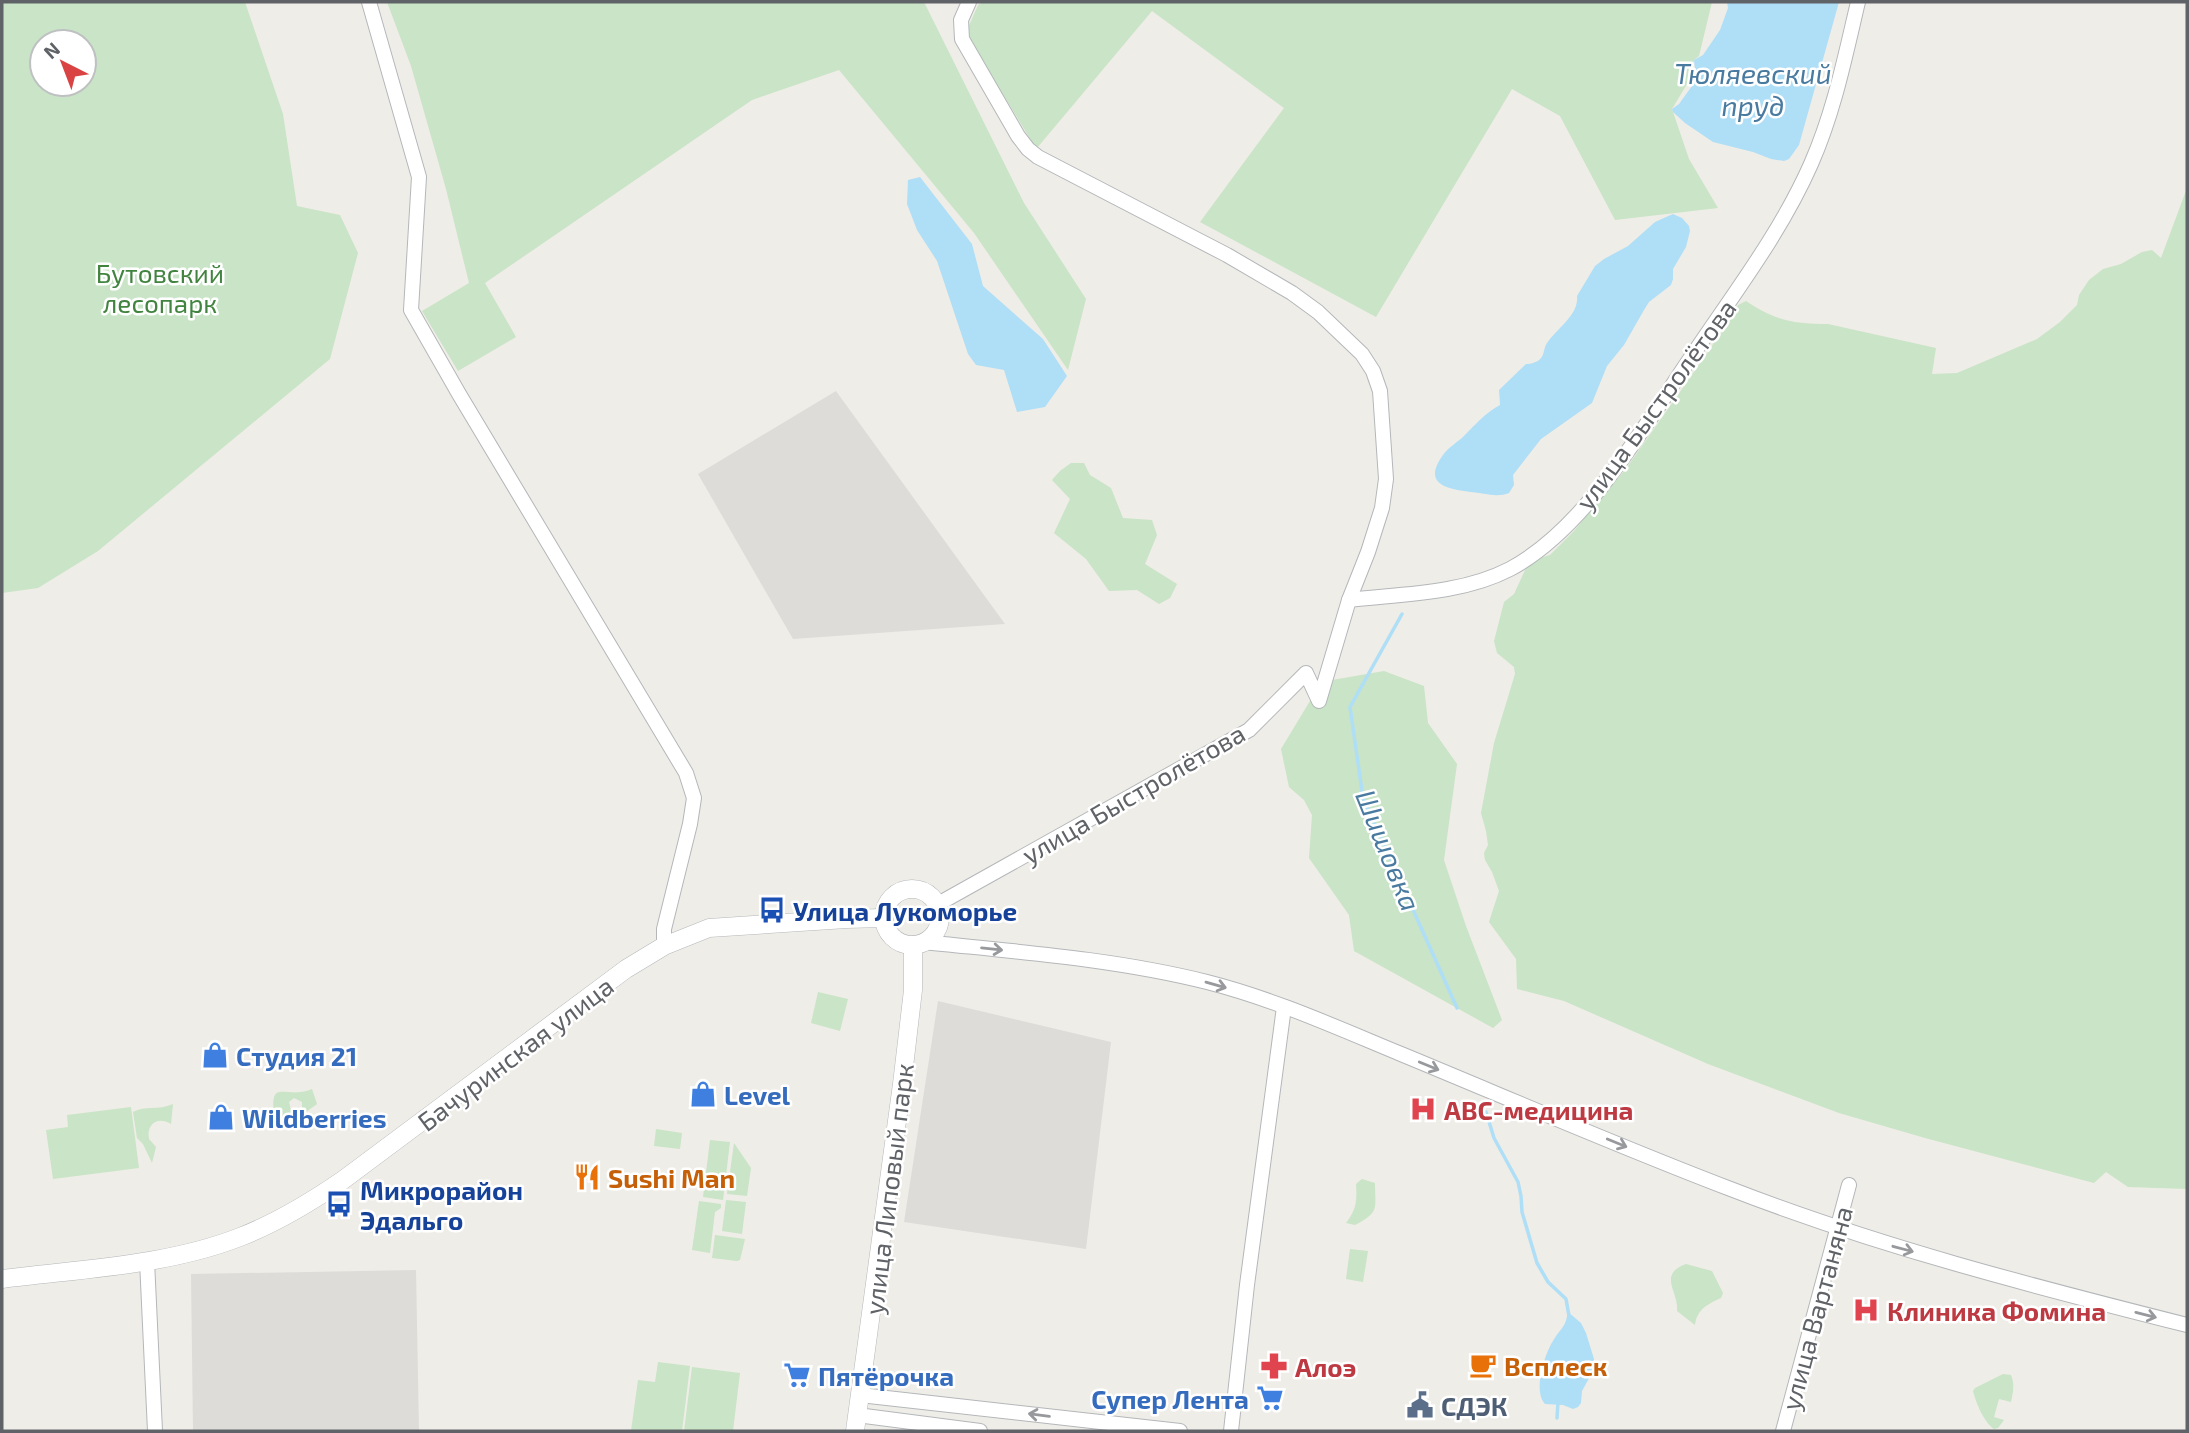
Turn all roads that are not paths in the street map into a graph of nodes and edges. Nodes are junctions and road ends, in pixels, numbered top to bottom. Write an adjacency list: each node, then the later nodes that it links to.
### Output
1 (369, 2): 8 (street)
2 (969, 2): 4 (street)
3 (1858, 2): 4 (street, улица Быстролётова)
4 (1349, 600): 5 (street, улица Быстролётова)
5 (937, 904): 6 (street); 7 (street)
6 (883, 918): 7 (street); 8 (street, Бачуринская улица)
7 (918, 944): 9 (street, one-way to 9); 15 (street, улица Липовый парк)
8 (664, 946): 12 (street, Бачуринская улица)
9 (1284, 1007): 11 (street, one-way to 11); 20 (street)
10 (1849, 1185): 11 (street, улица Вартаняна)
11 (1838, 1228): 14 (street, one-way to 14); 21 (street, улица Вартаняна)
12 (147, 1261): 13 (street, Бачуринская улица); 17 (street)
13 (2, 1279)
14 (2187, 1325)
15 (860, 1395): 16 (street, улица Липовый парк); 19 (street, one-way to 15)
16 (856, 1423): 18 (street)
17 (155, 1431)
18 (980, 1431)
19 (1180, 1431)
20 (1231, 1431)
21 (1783, 1431)

